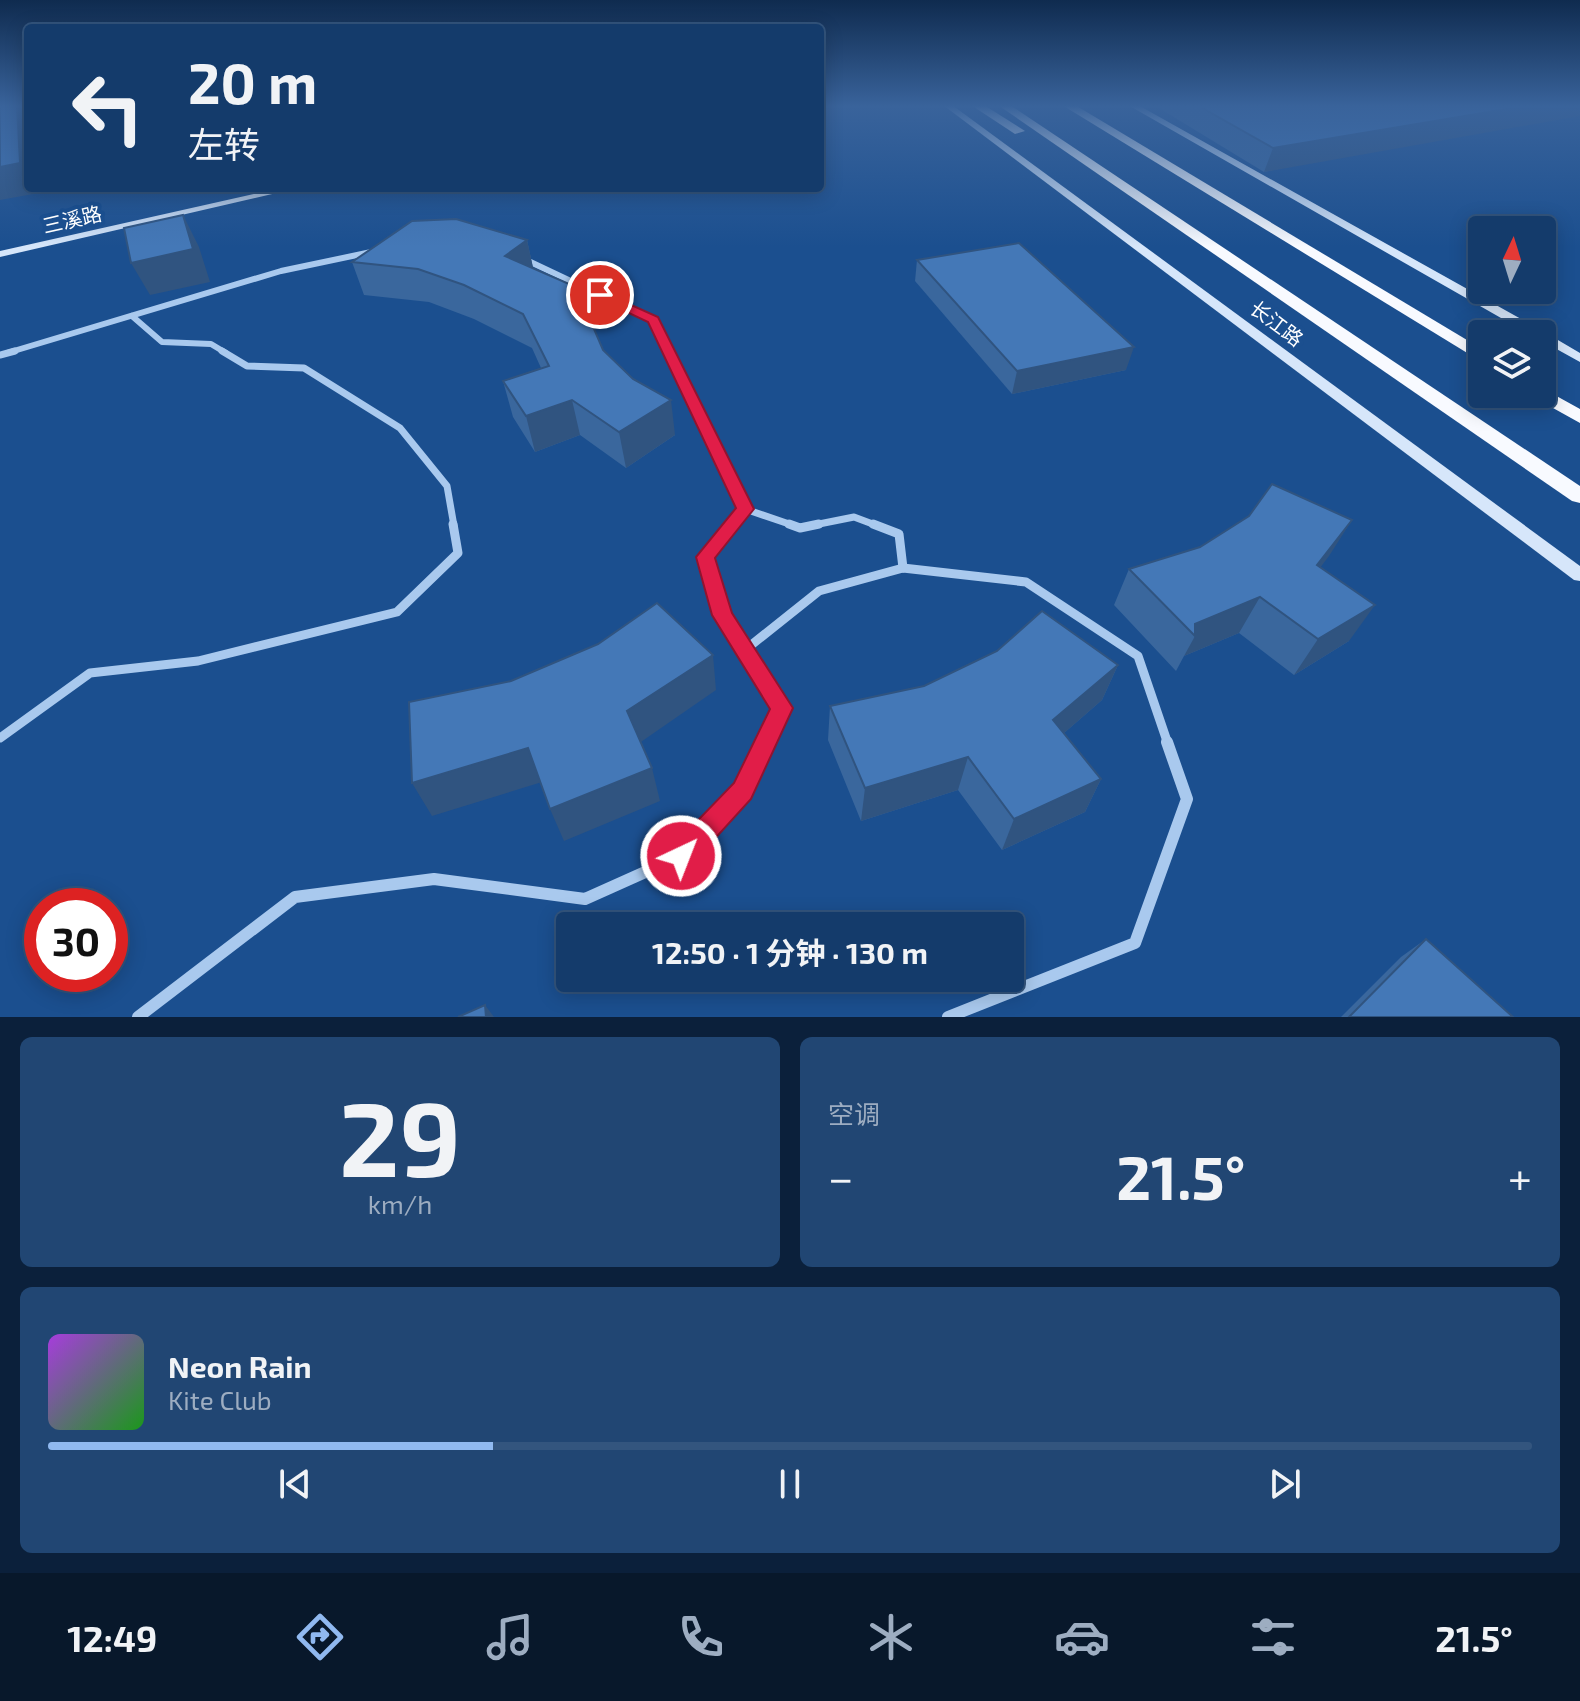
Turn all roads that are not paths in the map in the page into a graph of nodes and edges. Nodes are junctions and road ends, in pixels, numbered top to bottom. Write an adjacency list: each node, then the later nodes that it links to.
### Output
1 (1011, 152): 22 (main road, 长江路)
2 (1145, 152): 14 (highway)
3 (1216, 152): 12 (main road)
4 (1074, 153): 19 (highway, 长江路)
5 (231, 192): 7 (main road, 三溪路)
6 (275, 192): 10 (main road, 三溪路)
7 (0, 242)
8 (386, 249): 11 (street)
9 (506, 251): 20 (street)
10 (0, 254)
11 (132, 316): 15 (street); 24 (street)
12 (1513, 320)
13 (1556, 344): 16 (main road)
14 (1468, 348)
15 (0, 355)
16 (1580, 358)
17 (1556, 402): 18 (highway)
18 (1580, 417)
19 (1580, 496)
20 (745, 509): 21 (street); 23 (street)
21 (903, 568): 23 (street); 26 (street)
22 (1580, 575)
23 (745, 650): 25 (street)
24 (0, 738)
25 (138, 1017)
26 (948, 1017)

